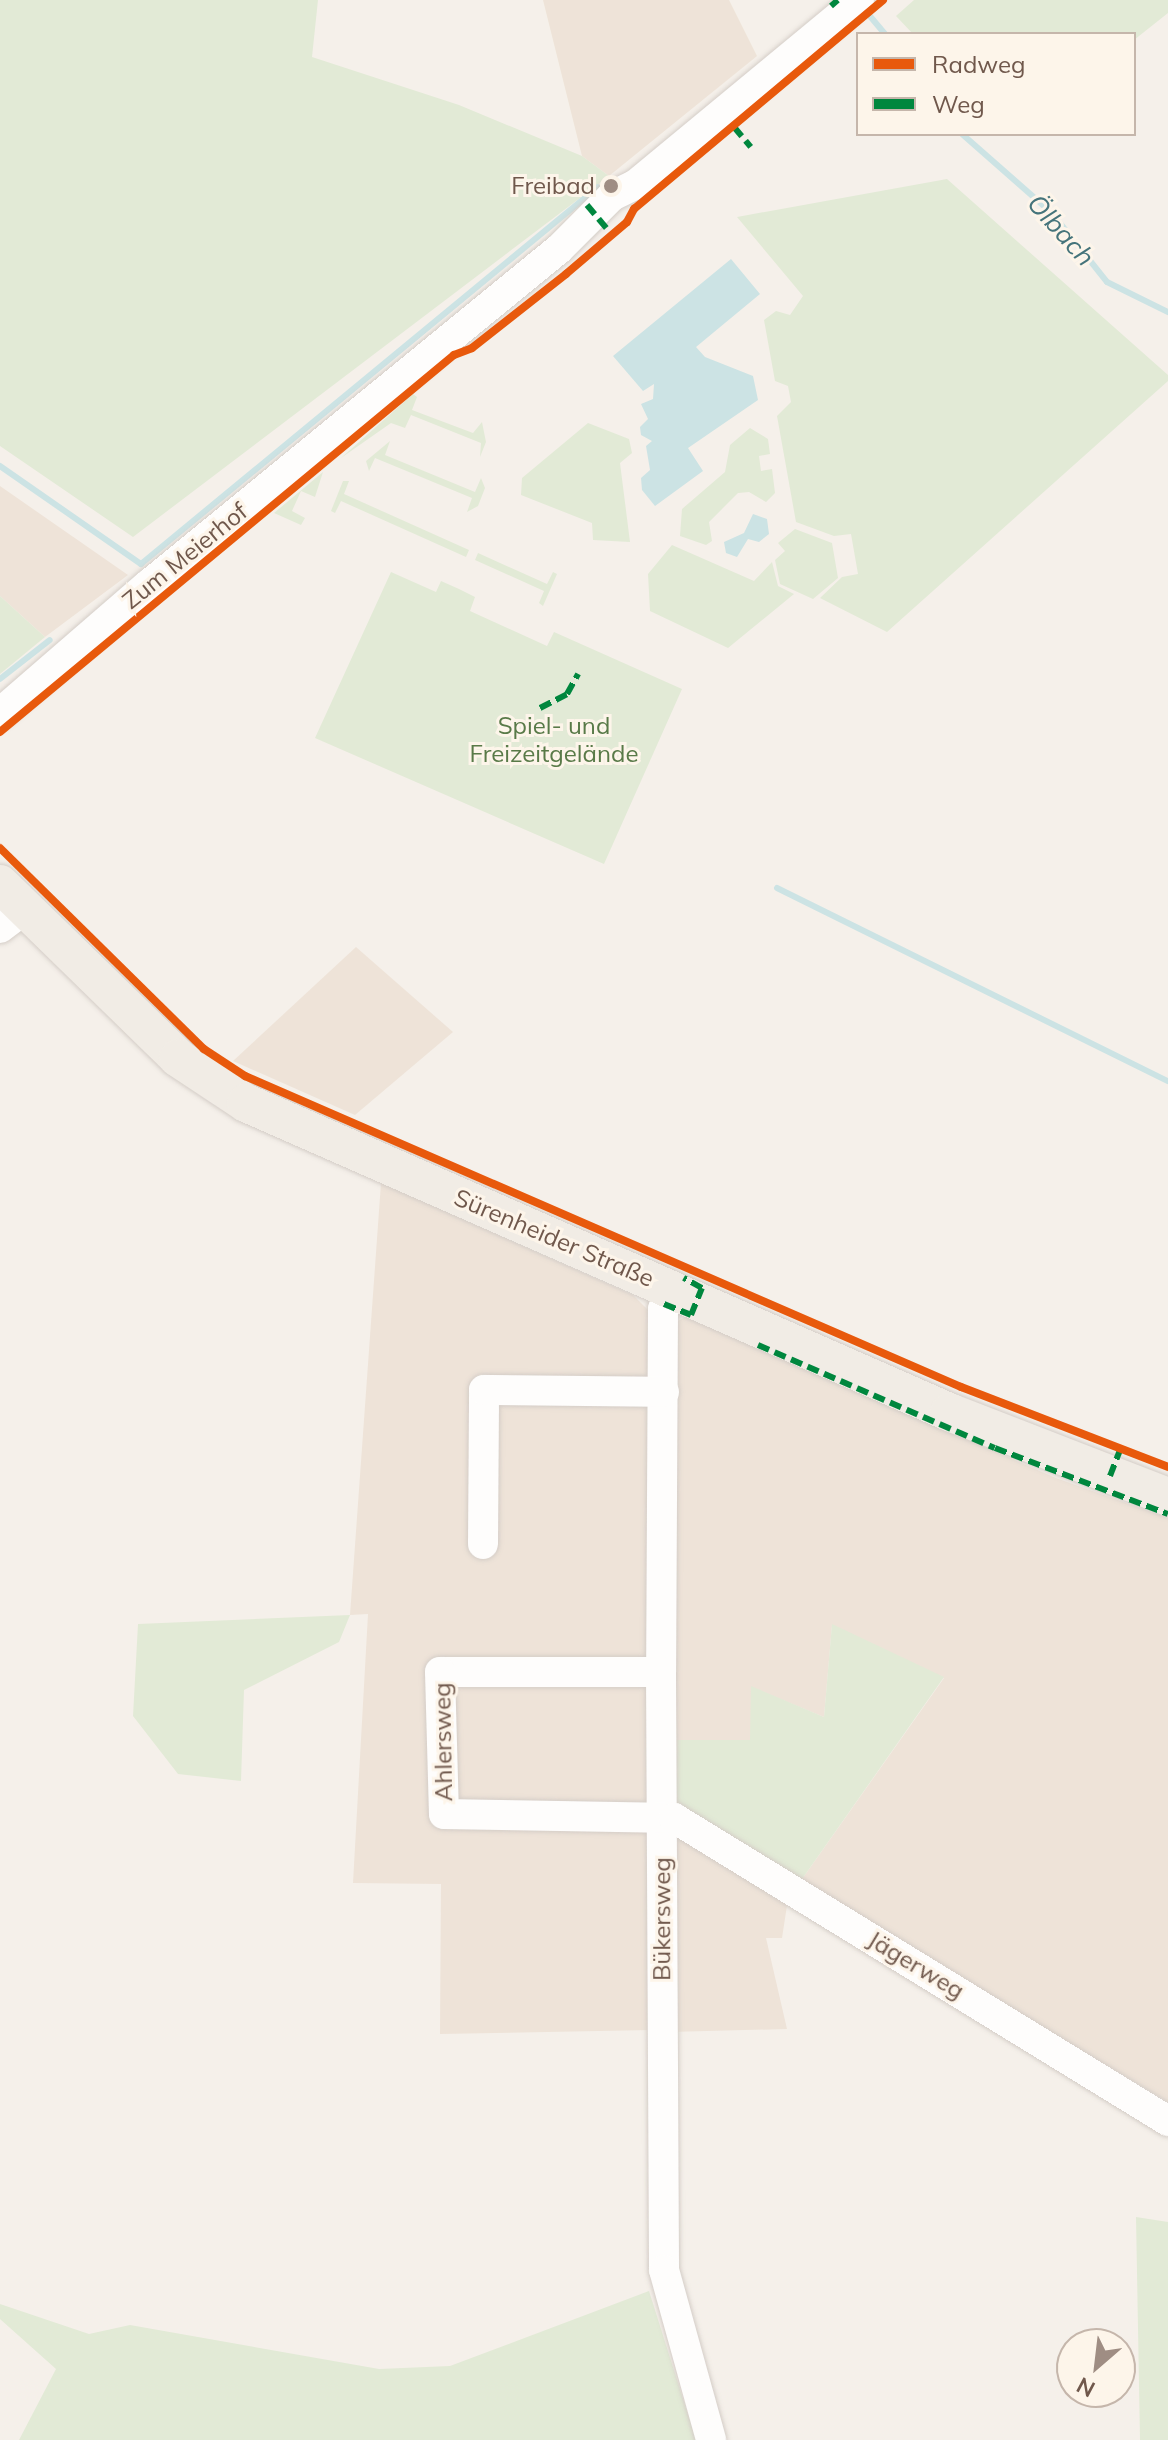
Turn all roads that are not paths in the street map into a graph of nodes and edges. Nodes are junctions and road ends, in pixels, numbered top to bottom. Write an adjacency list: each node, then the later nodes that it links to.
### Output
1 (850, 7): 2 (street, Zum Meierhof)
2 (0, 713)
3 (8, 907): 4 (main road, Sürenheider Straße)
4 (670, 1289): 5 (street, Bükersweg); 6 (main road, Sürenheider Straße)
5 (664, 1392): 7 (street); 8 (street, Bükersweg)
6 (1168, 1497)
7 (483, 1544)
8 (661, 1672): 9 (street, Bükersweg); 9 (street, Ahlersweg)
9 (661, 1818): 10 (street, Jägerweg); 11 (street, Bükersweg)
10 (1168, 2121)
11 (711, 2440)

